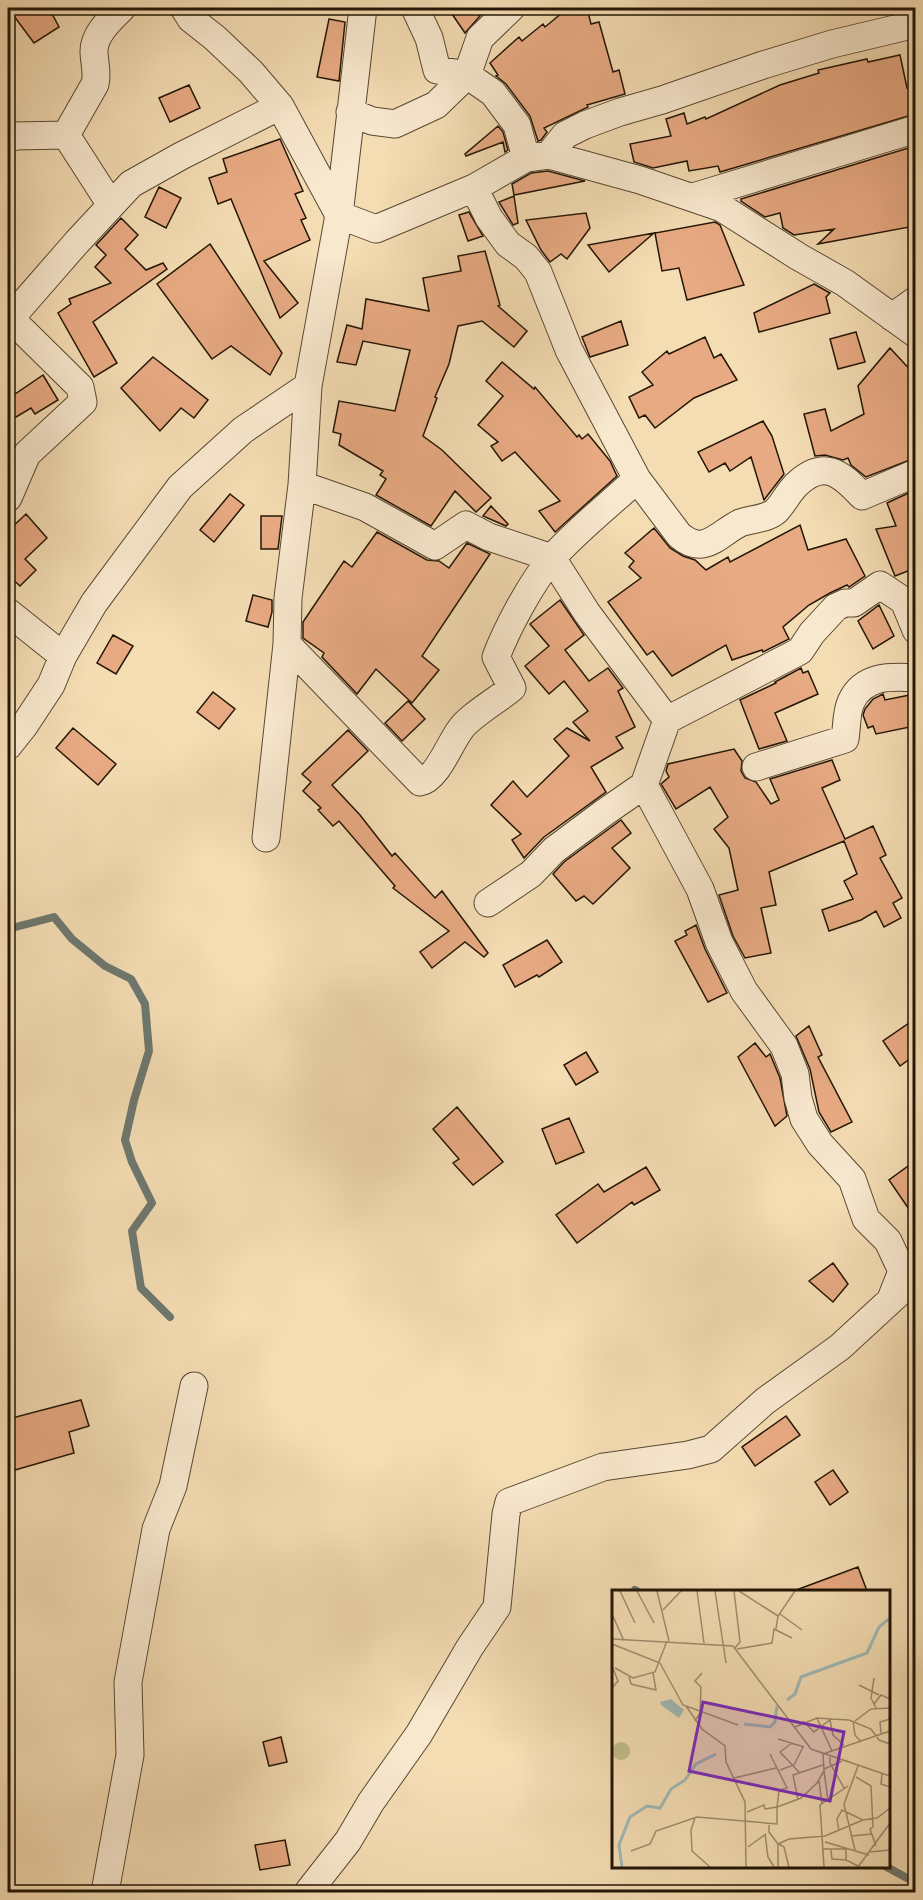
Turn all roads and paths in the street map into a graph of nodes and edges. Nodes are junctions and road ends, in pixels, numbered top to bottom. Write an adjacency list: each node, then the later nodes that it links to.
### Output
1 (184, 8): 10 (street)
2 (363, 8): 11 (street)
3 (415, 8): 9 (street)
4 (511, 8): 9 (street)
5 (911, 8): 7 (street)
6 (111, 10): 13 (street)
7 (915, 11)
8 (915, 24): 15 (street)
9 (467, 75): 11 (street); 15 (street)
10 (280, 106): 18 (street); 19 (street)
11 (350, 112): 19 (street)
12 (915, 129): 17 (street)
13 (66, 135): 14 (street); 18 (street)
14 (8, 139)
15 (537, 157): 16 (street); 17 (street)
16 (474, 188): 19 (street); 26 (street)
17 (693, 197): 21 (street)
18 (111, 205): 22 (street)
19 (339, 214): 24 (street)
20 (915, 300): 21 (street)
21 (891, 317): 23 (street)
22 (9, 319): 28 (street)
23 (915, 334)
24 (308, 386): 27 (street); 33 (street)
25 (915, 473): 26 (street)
26 (637, 479): 29 (street)
27 (302, 485): 29 (street); 32 (street)
28 (8, 498)
29 (552, 558): 32 (street); 35 (street)
30 (8, 612): 33 (street)
31 (915, 630): 35 (street)
32 (287, 644): 39 (street)
33 (63, 656): 36 (street)
34 (915, 678): 37 (street)
35 (667, 720): 38 (street)
36 (8, 746)
37 (756, 767)
38 (644, 785): 40 (street); 42 (street)
39 (266, 838)
40 (488, 903)
41 (915, 1277): 42 (street)
42 (890, 1300): 45 (street)
43 (194, 1386): 44 (street)
44 (105, 1893)
45 (308, 1893)

